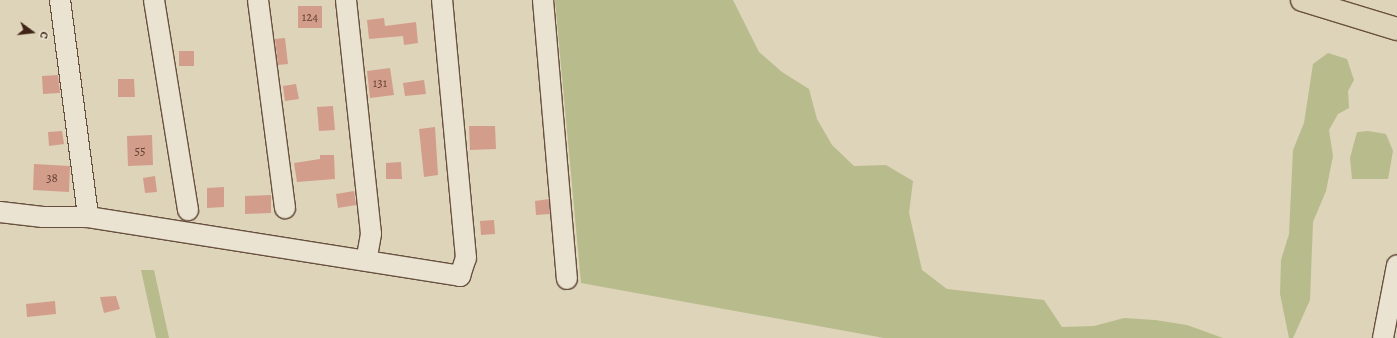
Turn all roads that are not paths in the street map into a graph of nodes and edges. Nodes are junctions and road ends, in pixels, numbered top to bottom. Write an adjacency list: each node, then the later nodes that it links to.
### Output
1 (60, 0): 12 (street)
2 (154, 0): 10 (street)
3 (258, 0): 9 (street)
4 (346, 0): 13 (street)
5 (442, 0): 13 (street)
6 (543, 0): 15 (street)
7 (1302, 0): 8 (highway)
8 (1397, 29)
9 (285, 208)
10 (188, 210)
11 (0, 212): 12 (street)
12 (88, 217): 13 (street)
13 (366, 261)
14 (1397, 265): 16 (street)
15 (567, 279)
16 (1383, 338)

